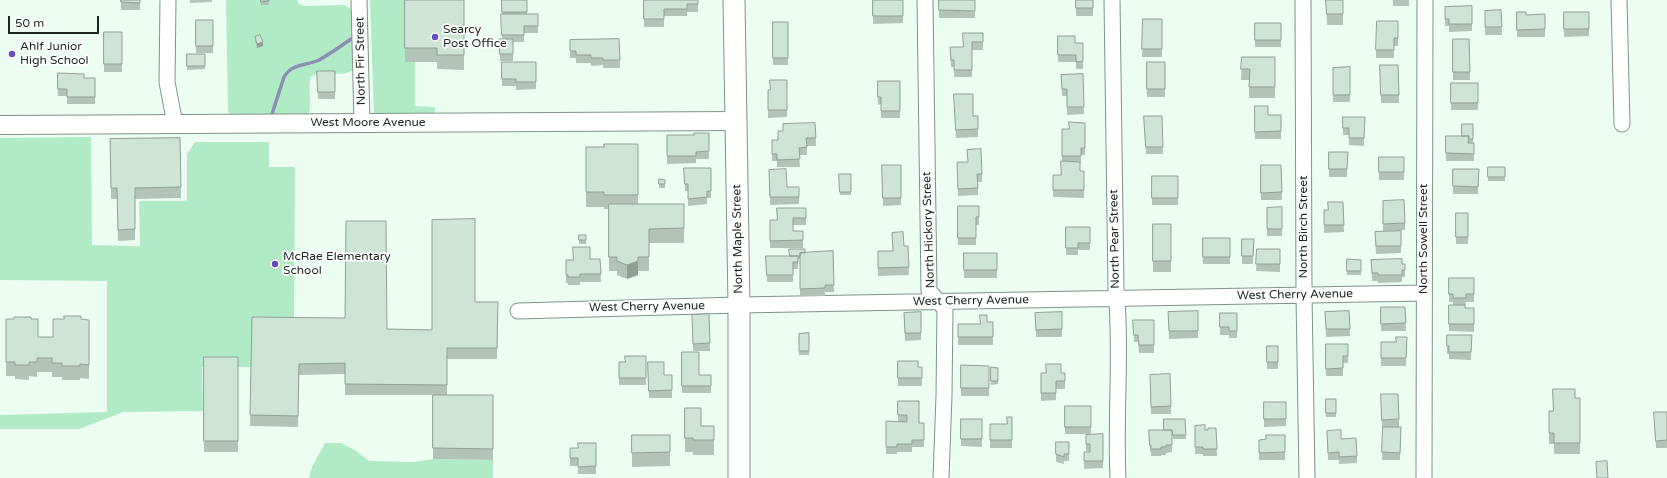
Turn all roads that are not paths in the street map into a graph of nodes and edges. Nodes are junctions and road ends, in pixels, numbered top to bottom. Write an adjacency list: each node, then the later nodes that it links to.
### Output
1 (168, 0): 11 (street)
2 (359, 0): 10 (street, North Fir Street)
3 (734, 0): 9 (main road, North Maple Street)
4 (925, 0): 17 (street, North Hickory Street)
5 (1112, 0): 16 (street, North Pear Street)
6 (1303, 0): 15 (street, North Birch Street)
7 (1425, 0): 14 (street, North Sowell Street)
8 (1619, 0): 12 (street)
9 (736, 121): 10 (street, West Moore Avenue); 18 (main road, North Maple Street)
10 (362, 123): 11 (street, West Moore Avenue)
11 (175, 124): 13 (street, West Moore Avenue)
12 (1622, 124)
13 (0, 125)
14 (1424, 293): 15 (street, West Cherry Avenue); 24 (street, North Sowell Street)
15 (1304, 295): 16 (street, West Cherry Avenue); 23 (street, North Birch Street)
16 (1117, 298): 17 (street, West Cherry Avenue); 22 (street, North Pear Street)
17 (938, 302): 18 (street, West Cherry Avenue); 21 (street, North Hickory Street)
18 (739, 305): 19 (street, West Cherry Avenue); 20 (main road, North Maple Street)
19 (518, 311)
20 (739, 478)
21 (941, 478)
22 (1118, 478)
23 (1307, 478)
24 (1424, 478)

